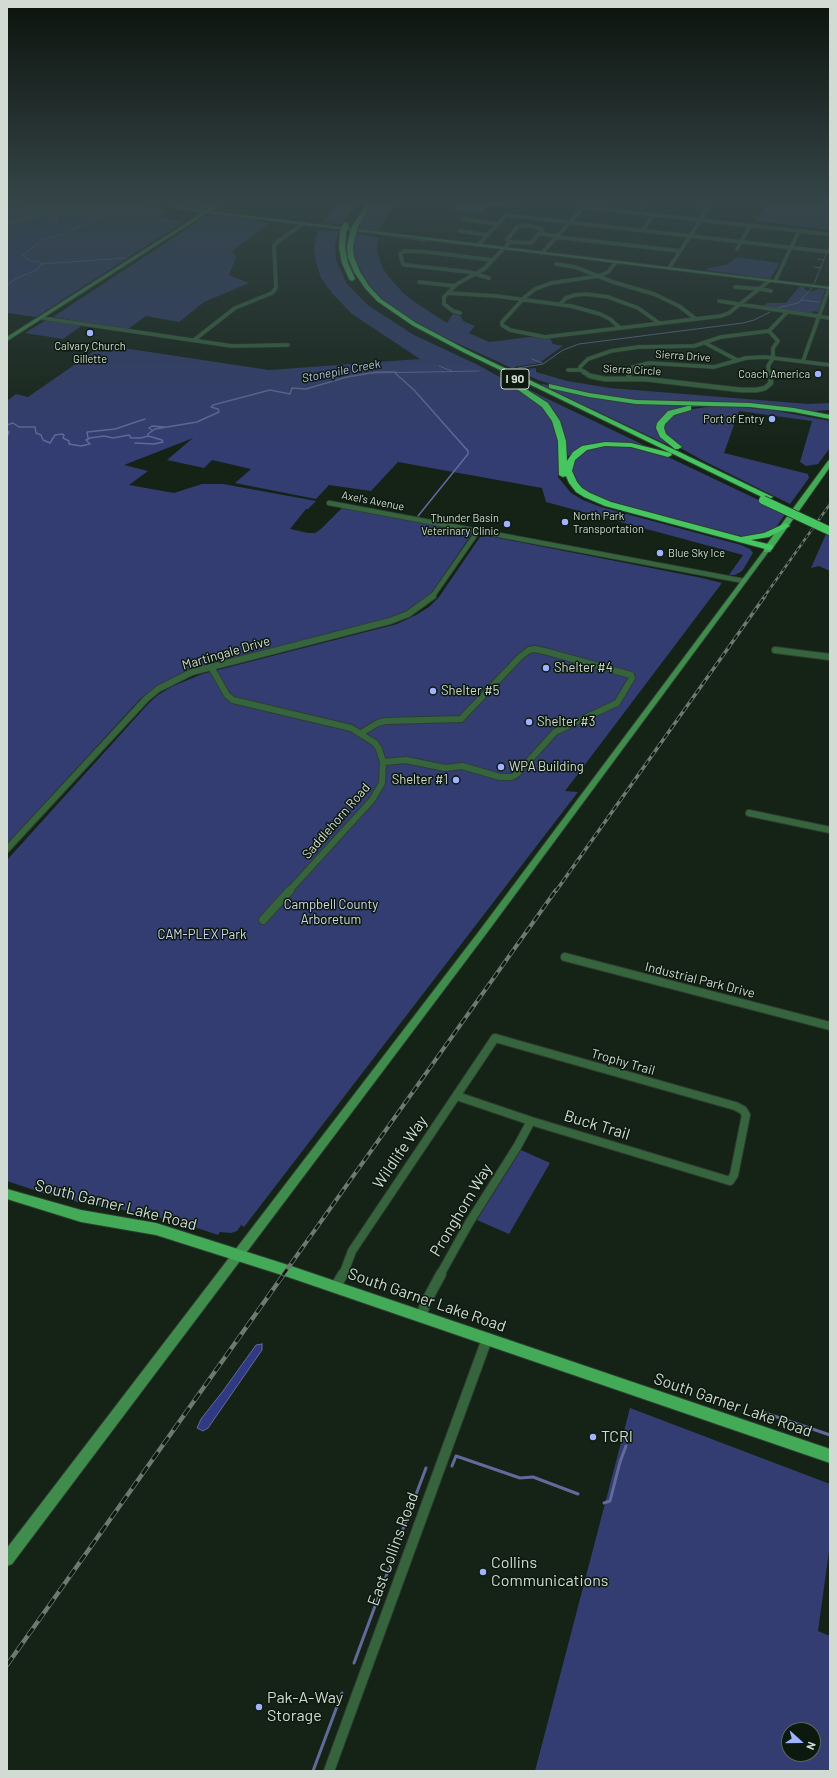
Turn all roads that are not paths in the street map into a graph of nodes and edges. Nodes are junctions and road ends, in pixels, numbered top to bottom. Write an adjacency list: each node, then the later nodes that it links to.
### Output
1 (95, 284): 28 (main road)
2 (276, 284): 36 (street)
3 (357, 284): 42 (highway, I 90)
4 (365, 284): 33 (highway, I 90)
5 (437, 284): 11 (street)
6 (459, 284): 11 (street)
7 (548, 284): 20 (street)
8 (624, 284): 14 (street)
9 (765, 284): 16 (street)
10 (798, 284): 15 (main road)
11 (455, 286): 18 (street)
12 (640, 286): 14 (street)
13 (735, 287): 16 (street)
14 (636, 288): 21 (street)
15 (830, 288): 27 (street)
16 (759, 289): 17 (street); 24 (street)
17 (771, 291)
18 (448, 293): 20 (street); 26 (street)
19 (673, 297): 21 (street)
20 (522, 299): 23 (street); 32 (street)
21 (667, 299): 30 (street)
22 (719, 301): 24 (street)
23 (560, 304): 31 (street); 32 (street)
24 (740, 304): 25 (street); 30 (street)
25 (787, 312): 27 (street); 34 (street)
26 (460, 313)
27 (819, 316): 29 (street); 41 (street)
28 (44, 317): 35 (main road); 36 (street)
29 (830, 318)
30 (696, 319): 31 (street)
31 (659, 323): 32 (street)
32 (620, 328)
33 (427, 331): 49 (highway, I 90); 53 (highway, I 90)
34 (769, 331): 37 (street, Sierra Circle); 39 (street, Sierra Circle)
35 (7, 339)
36 (194, 340): 38 (street)
37 (705, 343): 40 (street); 47 (street, Sierra Circle)
38 (288, 345)
39 (773, 358): 40 (street, Sierra Drive); 41 (street, Sierra Drive); 48 (street, Sierra Circle)
40 (737, 360): 44 (street, Sierra Drive)
41 (803, 361): 43 (street, Sierra Drive)
42 (480, 362): 53 (highway, I 90); 61 (highway, I 90)
43 (830, 365)
44 (722, 366): 45 (street, Sierra Drive); 48 (street, Sierra Drive)
45 (727, 368)
46 (568, 370): 47 (street)
47 (581, 370): 48 (street, Sierra Circle)
48 (628, 379)
49 (794, 410): 50 (highway, I 90); 51 (highway, I 90)
50 (830, 411)
51 (830, 418): 53 (highway)
52 (830, 462): 56 (main road)
53 (736, 484): 54 (highway, I 90); 60 (highway, I 90)
54 (766, 499): 57 (highway, I 90); 59 (highway, I 90, bridge)
55 (329, 503): 58 (street, Axel's Avenue)
56 (786, 526): 60 (highway); 61 (main road)
57 (830, 526)
58 (478, 531): 62 (street, Axel's Avenue); 65 (street, Martingale Drive)
59 (830, 531)
60 (729, 536): 61 (highway)
61 (768, 549): 62 (main road)
62 (744, 582): 79 (main road)
63 (775, 650): 64 (street)
64 (830, 657)
65 (211, 667): 66 (street, Saddlehorn Road); 70 (street, Martingale Drive)
66 (361, 732): 67 (street, Saddlehorn Road); 67 (street)
67 (382, 762): 71 (street, Saddlehorn Road)
68 (749, 813): 69 (street)
69 (830, 830)
70 (7, 849)
71 (263, 920)
72 (565, 957): 73 (street, Industrial Park Drive)
73 (830, 1026)
74 (496, 1038): 75 (street, Wildlife Way); 77 (street, Trophy Trail)
75 (457, 1096): 76 (street, Buck Trail); 80 (street, Wildlife Way)
76 (531, 1121): 77 (street, Buck Trail); 81 (street, Pronghorn Way)
77 (730, 1181)
78 (7, 1194): 79 (main road, South Garner Lake Road)
79 (237, 1255): 80 (main road, South Garner Lake Road); 84 (main road)
80 (336, 1286): 81 (main road, South Garner Lake Road)
81 (421, 1316): 82 (main road, South Garner Lake Road)
82 (487, 1338): 83 (main road, South Garner Lake Road); 85 (street, East Collins Road)
83 (830, 1456)
84 (7, 1559)
85 (329, 1771)

